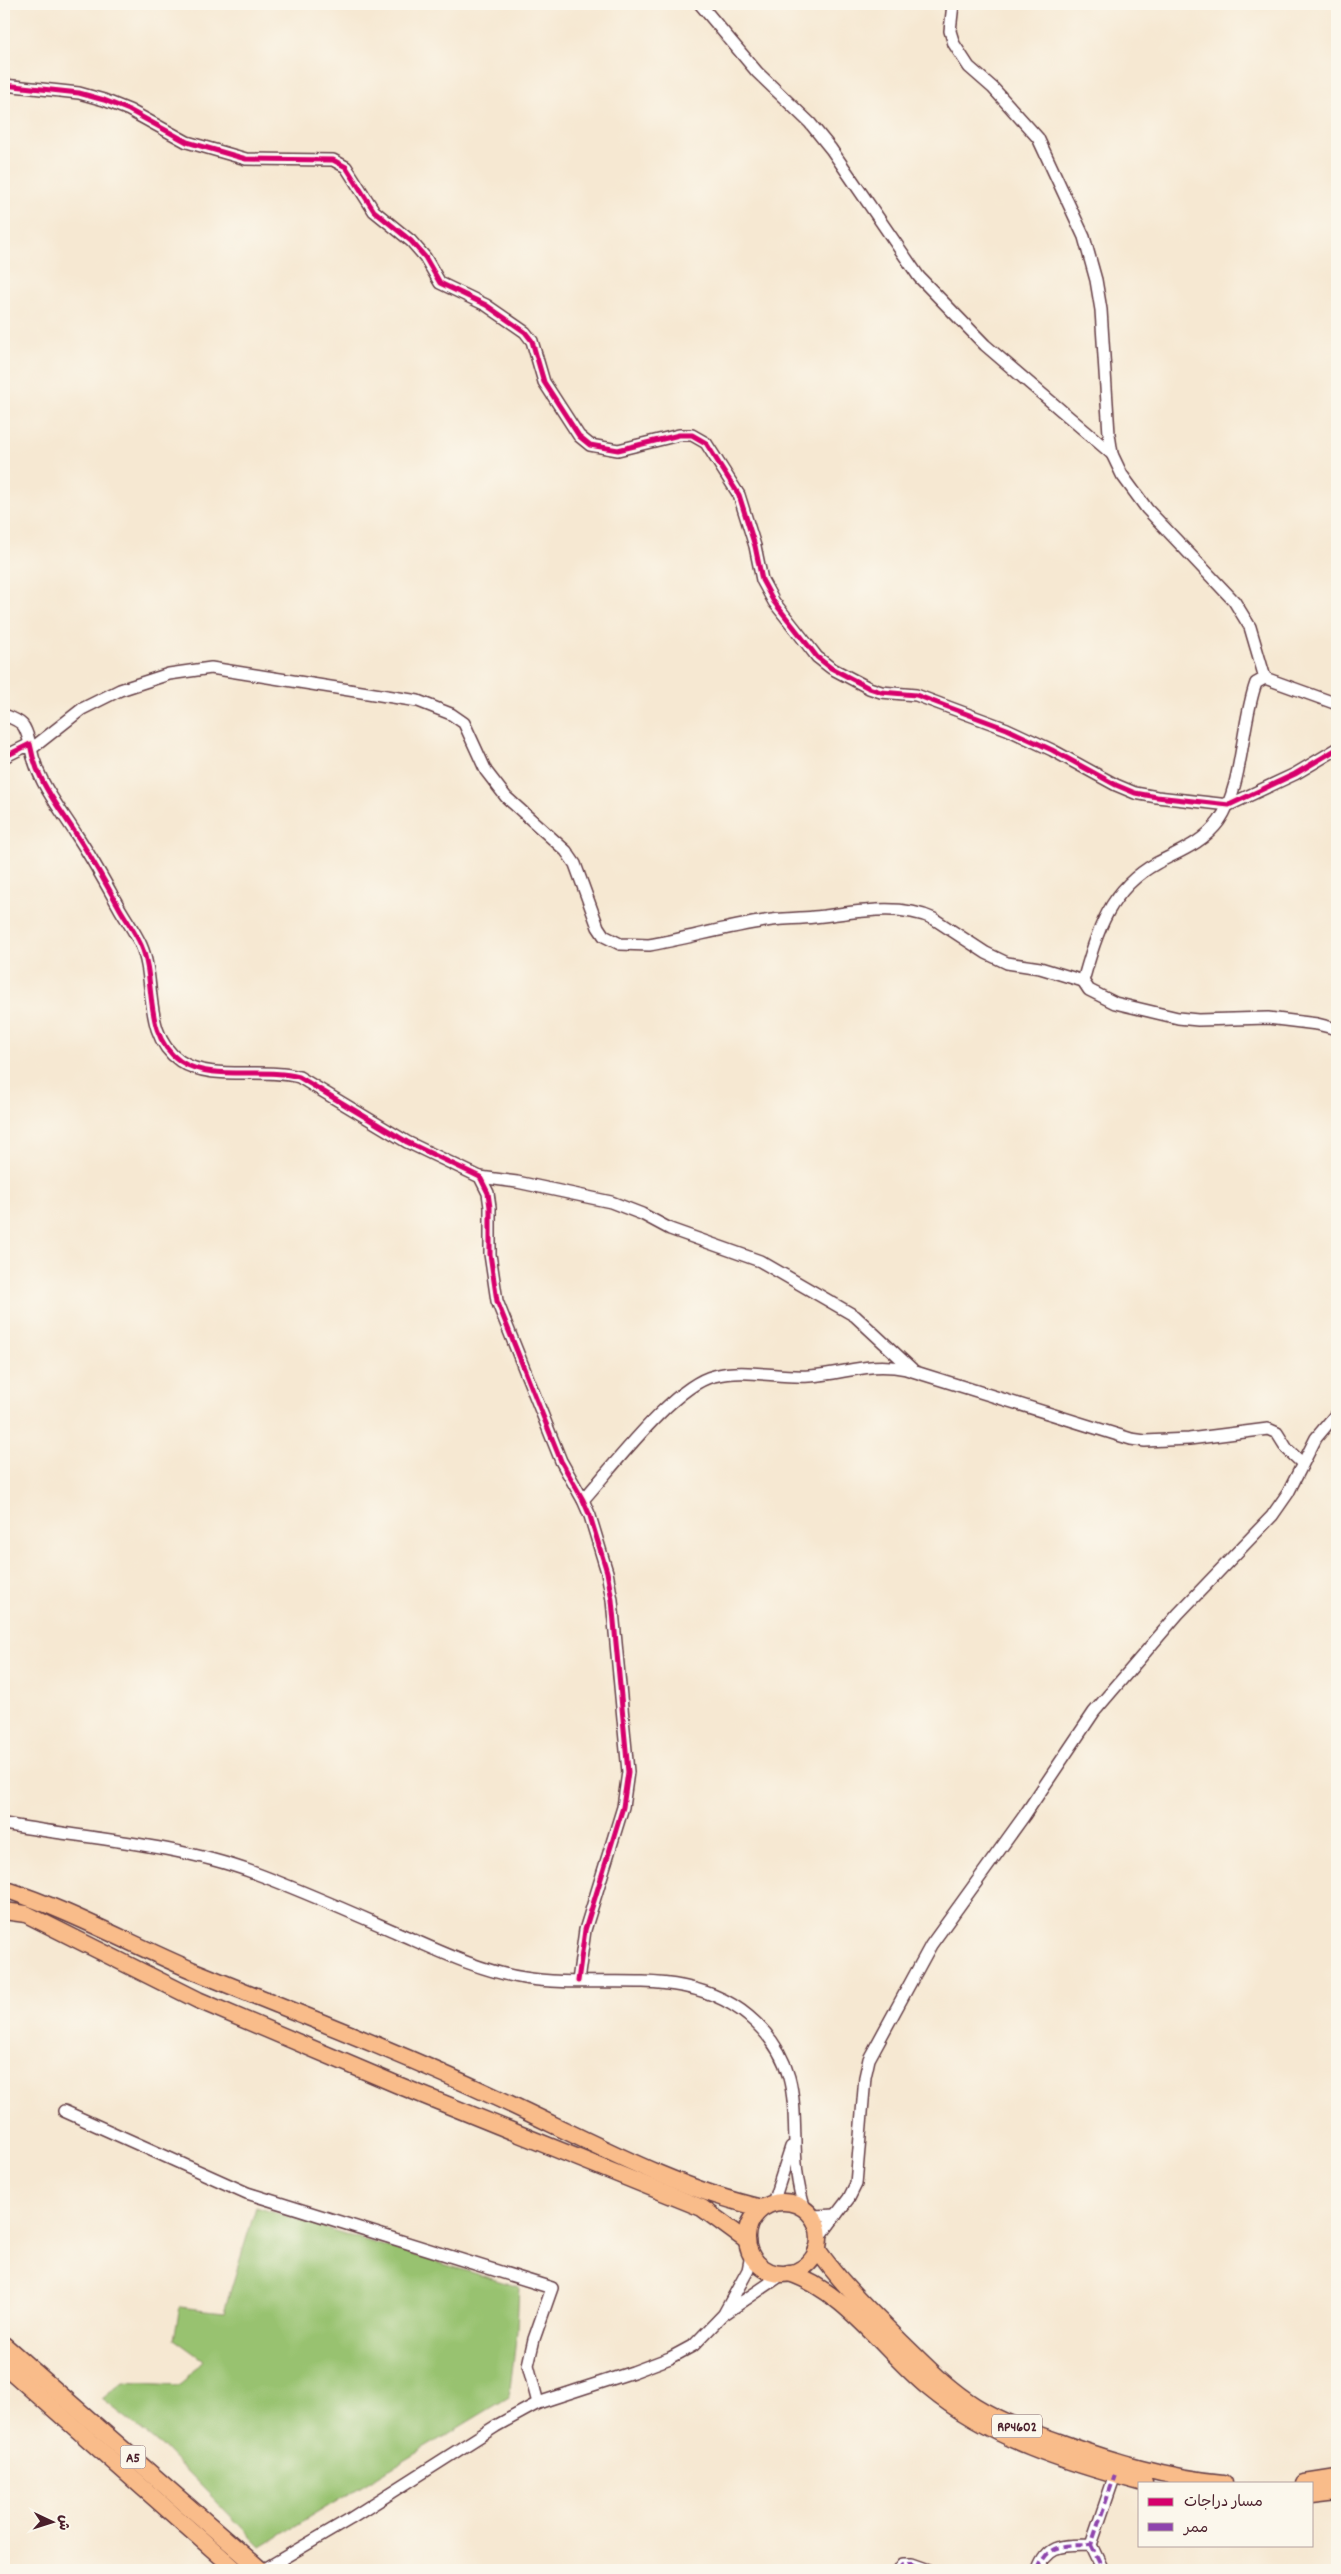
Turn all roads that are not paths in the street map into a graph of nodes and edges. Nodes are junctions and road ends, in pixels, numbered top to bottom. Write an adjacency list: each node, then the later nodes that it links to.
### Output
1 (700, 4): 4 (street)
2 (953, 4): 4 (street)
3 (4, 86): 11 (street)
4 (1112, 454): 5 (street)
5 (1265, 678): 6 (street); 11 (street)
6 (1337, 704)
7 (4, 715): 8 (street)
8 (30, 744): 10 (street); 12 (street); 14 (street)
9 (1337, 749): 11 (street)
10 (4, 757)
11 (1229, 805): 12 (street)
12 (1083, 981): 13 (street)
13 (1337, 1029)
14 (480, 1177): 15 (street); 18 (street)
15 (915, 1372): 17 (street); 18 (street)
16 (1337, 1413): 17 (street)
17 (1302, 1464): 29 (street)
18 (583, 1500): 24 (street)
19 (4, 1824): 24 (street, RP4602)
20 (4, 1889): 27 (highway)
21 (4, 1904): 23 (highway)
22 (4, 1911): 23 (highway)
23 (26, 1914): 31 (highway)
24 (578, 1981): 26 (street, RP4602)
25 (64, 2111): 36 (street)
26 (793, 2136): 27 (street, RP4602); 28 (street, RP4602)
27 (768, 2206): 28 (highway); 31 (highway, RP4602)
28 (808, 2213): 29 (street); 30 (highway, RP4602)
29 (836, 2215): 30 (street)
30 (818, 2244): 32 (highway); 40 (highway, RP4602)
31 (749, 2248): 32 (highway, RP4602); 33 (street)
32 (786, 2274): 33 (street); 37 (highway, RP4602)
33 (723, 2316): 36 (street)
34 (4, 2345): 46 (highway, A5)
35 (4, 2365): 45 (highway, A5)
36 (538, 2402): 46 (street)
37 (1115, 2475): 39 (highway, RP4602); 44 (street)
38 (1337, 2478): 41 (highway)
39 (1140, 2482)
40 (1216, 2482)
41 (1312, 2482)
42 (1337, 2492): 43 (highway)
43 (1314, 2495)
44 (1091, 2545): 49 (street); 50 (street)
45 (236, 2570)
46 (262, 2570)
47 (899, 2570): 48 (street)
48 (929, 2570)
49 (1038, 2570)
50 (1103, 2570)

